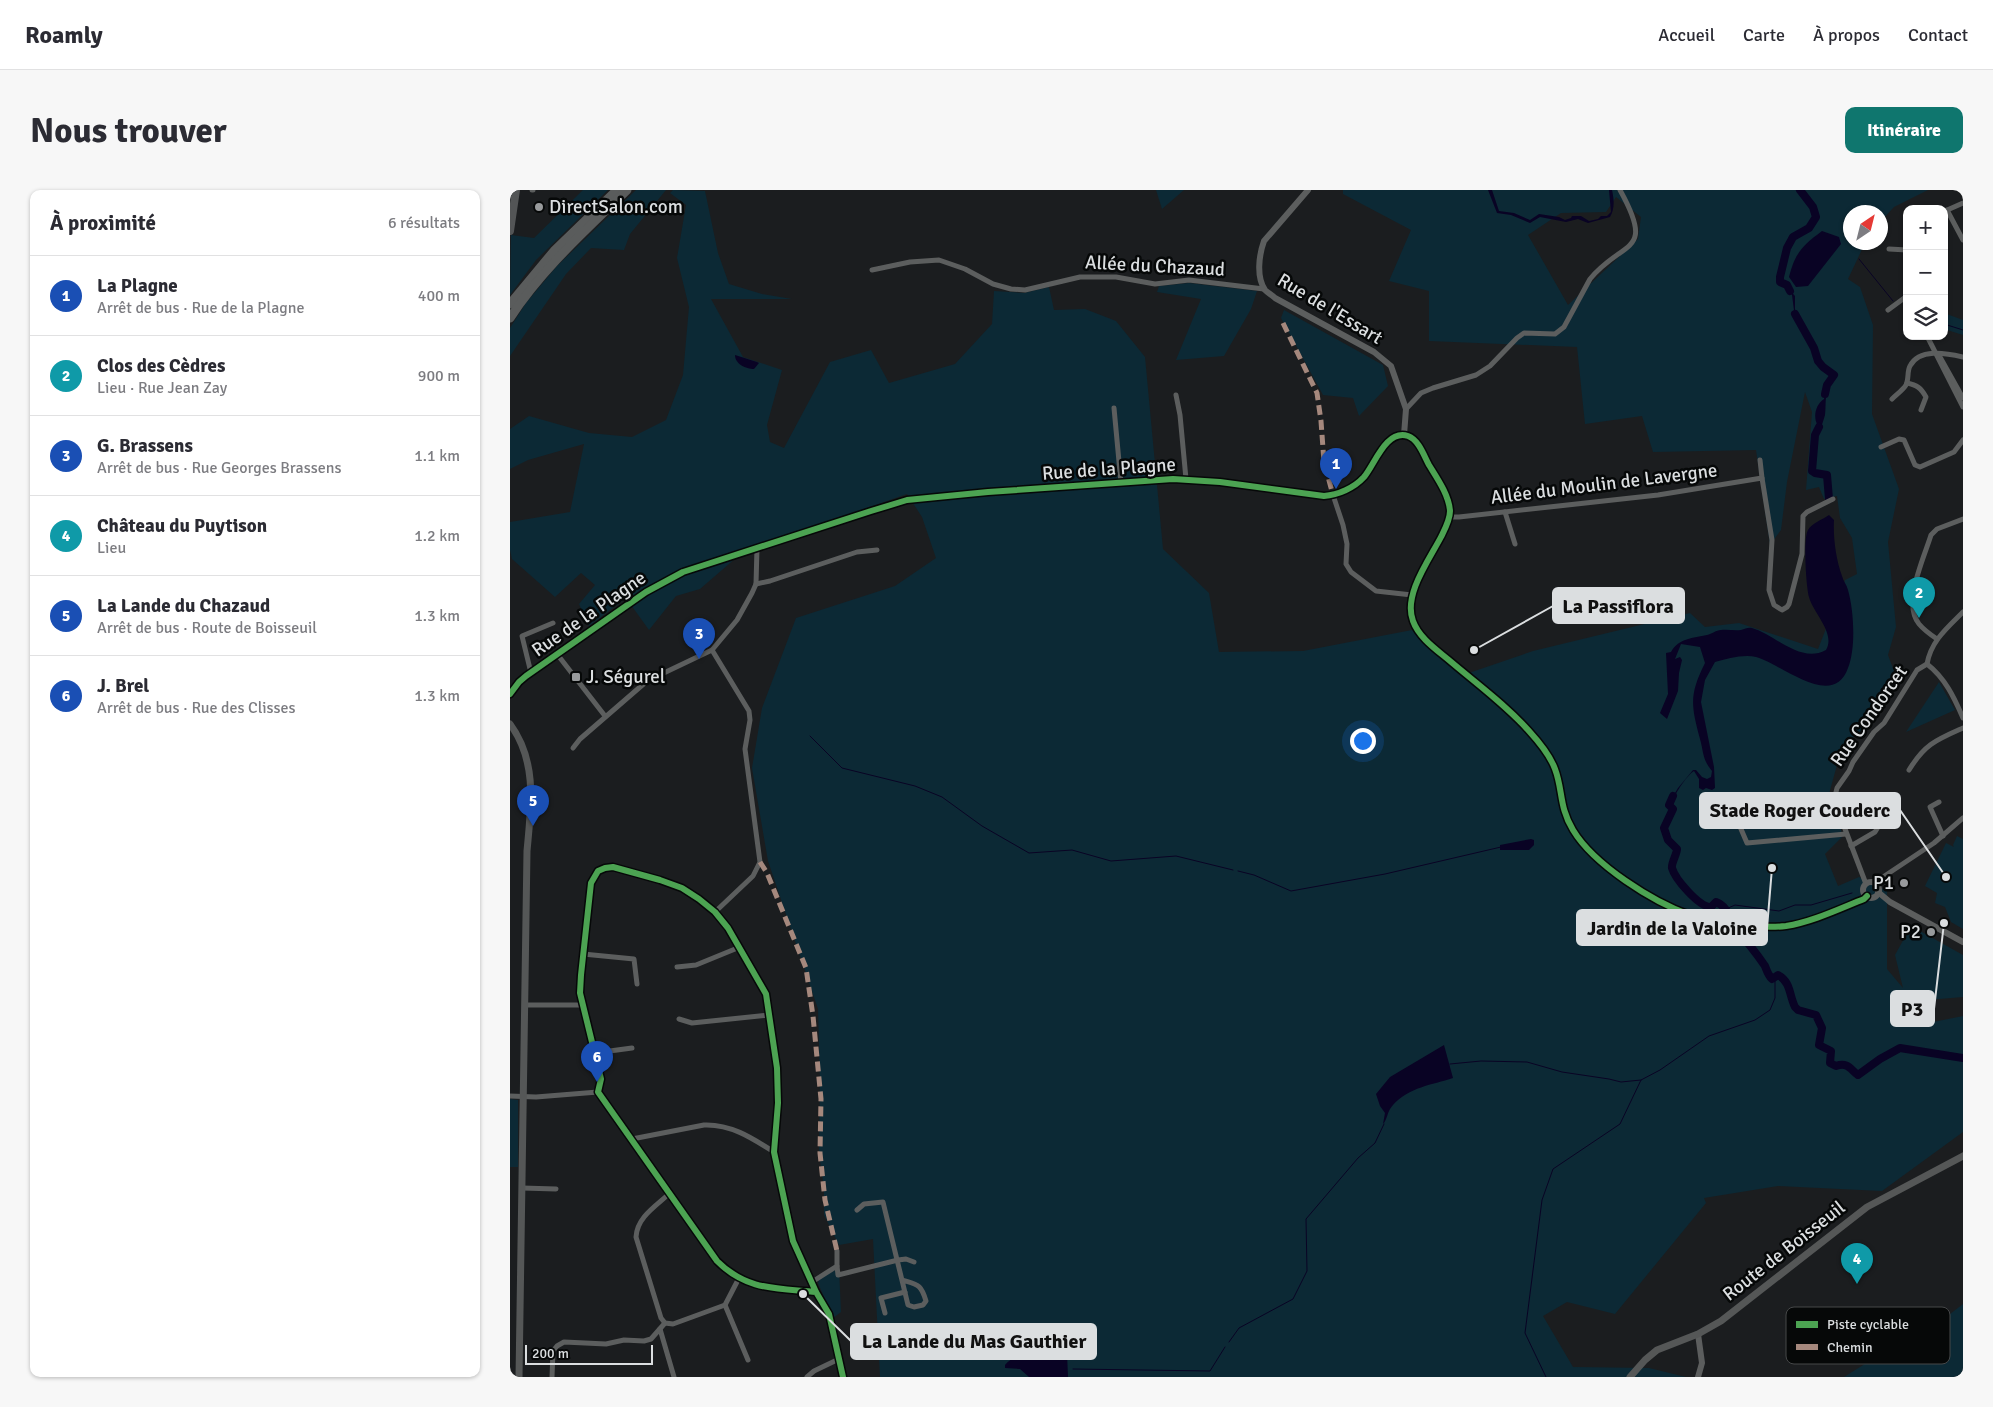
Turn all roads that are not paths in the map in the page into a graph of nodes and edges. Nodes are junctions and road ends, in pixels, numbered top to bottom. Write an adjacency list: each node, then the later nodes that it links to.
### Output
1 (511, 190): 8 (main road)
2 (516, 190): 11 (main road)
3 (617, 190): 18 (highway)
4 (627, 190): 20 (highway)
5 (1308, 190): 16 (street, Rue de l'Essart)
6 (1620, 190): 30 (street)
7 (1963, 202): 9 (street)
8 (510, 206)
9 (1948, 209)
10 (1948, 214): 12 (street)
11 (510, 231)
12 (1963, 240)
13 (1889, 250): 14 (street)
14 (1903, 250)
15 (872, 270): 16 (street, Allée du Chazaud)
16 (1264, 289): 30 (street, Rue de l'Essart)
17 (1903, 299): 19 (street)
18 (510, 304)
19 (1888, 310)
20 (510, 318)
21 (1931, 340): 22 (street)
22 (1936, 354): 23 (street); 24 (street); 26 (street); 28 (street)
23 (1963, 356)
24 (1907, 383): 27 (street); 31 (street)
25 (1176, 395): 37 (street)
26 (1963, 398)
27 (1892, 399)
28 (1963, 407)
29 (1114, 408): 38 (street)
30 (1406, 409): 32 (street, Rue de l'Essart)
31 (1921, 410)
32 (1404, 435): 39 (street, Rue de la Plagne); 42 (street)
33 (1963, 440): 34 (street)
34 (1882, 447)
35 (1760, 460): 36 (street)
36 (1762, 478): 40 (street); 41 (street, Allée du Moulin de Lavergne)
37 (1186, 479): 38 (street, Rue de la Plagne); 39 (street, Rue de la Plagne)
38 (1121, 483): 45 (street, Rue de la Plagne)
39 (1333, 495): 48 (street)
40 (1833, 499)
41 (1505, 512): 42 (street, Allée du Moulin de Lavergne); 44 (street)
42 (1449, 517): 48 (street)
43 (1963, 519): 51 (street)
44 (1515, 544)
45 (757, 548): 47 (street); 53 (street, Rue de la Plagne)
46 (877, 550): 47 (street)
47 (756, 584): 52 (street)
48 (1412, 595): 70 (street)
49 (1963, 612): 51 (street)
50 (553, 623): 55 (street)
51 (1937, 639): 54 (street)
52 (712, 650): 57 (street); 71 (street)
53 (557, 654): 55 (street, Rue de la Plagne); 57 (street)
54 (1927, 664): 58 (street); 67 (street, Rue Condorcet)
55 (531, 673): 56 (street, Rue de la Plagne)
56 (510, 694)
57 (605, 716): 61 (street)
58 (1963, 718)
59 (510, 724): 77 (main road)
60 (1963, 728): 62 (street)
61 (573, 748)
62 (1909, 770)
63 (1939, 802): 68 (street)
64 (1888, 811): 69 (street)
65 (1963, 818): 68 (street)
66 (1738, 822): 67 (street)
67 (1846, 834): 69 (street)
68 (1943, 836): 70 (street)
69 (1851, 846): 70 (street)
70 (1871, 890): 72 (street)
71 (715, 912): 73 (street); 74 (street)
72 (1963, 942)
73 (740, 946): 75 (street); 79 (street)
74 (583, 954): 76 (street); 78 (street)
75 (677, 967)
76 (637, 984)
77 (525, 1005): 78 (street); 85 (main road)
78 (582, 1005): 82 (street)
79 (769, 1015): 80 (street); 87 (street)
80 (679, 1019)
81 (632, 1048): 82 (street)
82 (595, 1053): 83 (street)
83 (598, 1092): 85 (street); 86 (street)
84 (510, 1096): 85 (street)
85 (524, 1097): 89 (main road)
86 (632, 1139): 87 (street); 91 (street)
87 (774, 1152): 99 (street)
88 (1963, 1156): 106 (main road, Route de Boisseuil)
89 (522, 1188): 90 (street); 109 (main road)
90 (556, 1188)
91 (670, 1193): 97 (street); 104 (street)
92 (857, 1210): 94 (street)
93 (837, 1251): 96 (street)
94 (898, 1260): 95 (street); 96 (street); 98 (street)
95 (914, 1262)
96 (837, 1266): 99 (street)
97 (738, 1278): 100 (street); 102 (street)
98 (902, 1280): 101 (street); 101 (street)
99 (812, 1282): 100 (street)
100 (816, 1292): 107 (street)
101 (905, 1292): 103 (street)
102 (725, 1304): 104 (street); 108 (street)
103 (885, 1313)
104 (665, 1323): 105 (street)
105 (660, 1329): 110 (street); 111 (street)
106 (1698, 1334): 114 (main road, Route de Boisseuil); 115 (street)
107 (839, 1359): 112 (street); 113 (street)
108 (748, 1360)
109 (519, 1377)
110 (552, 1377)
111 (674, 1377)
112 (807, 1377)
113 (843, 1377)
114 (1630, 1377)
115 (1698, 1377)

